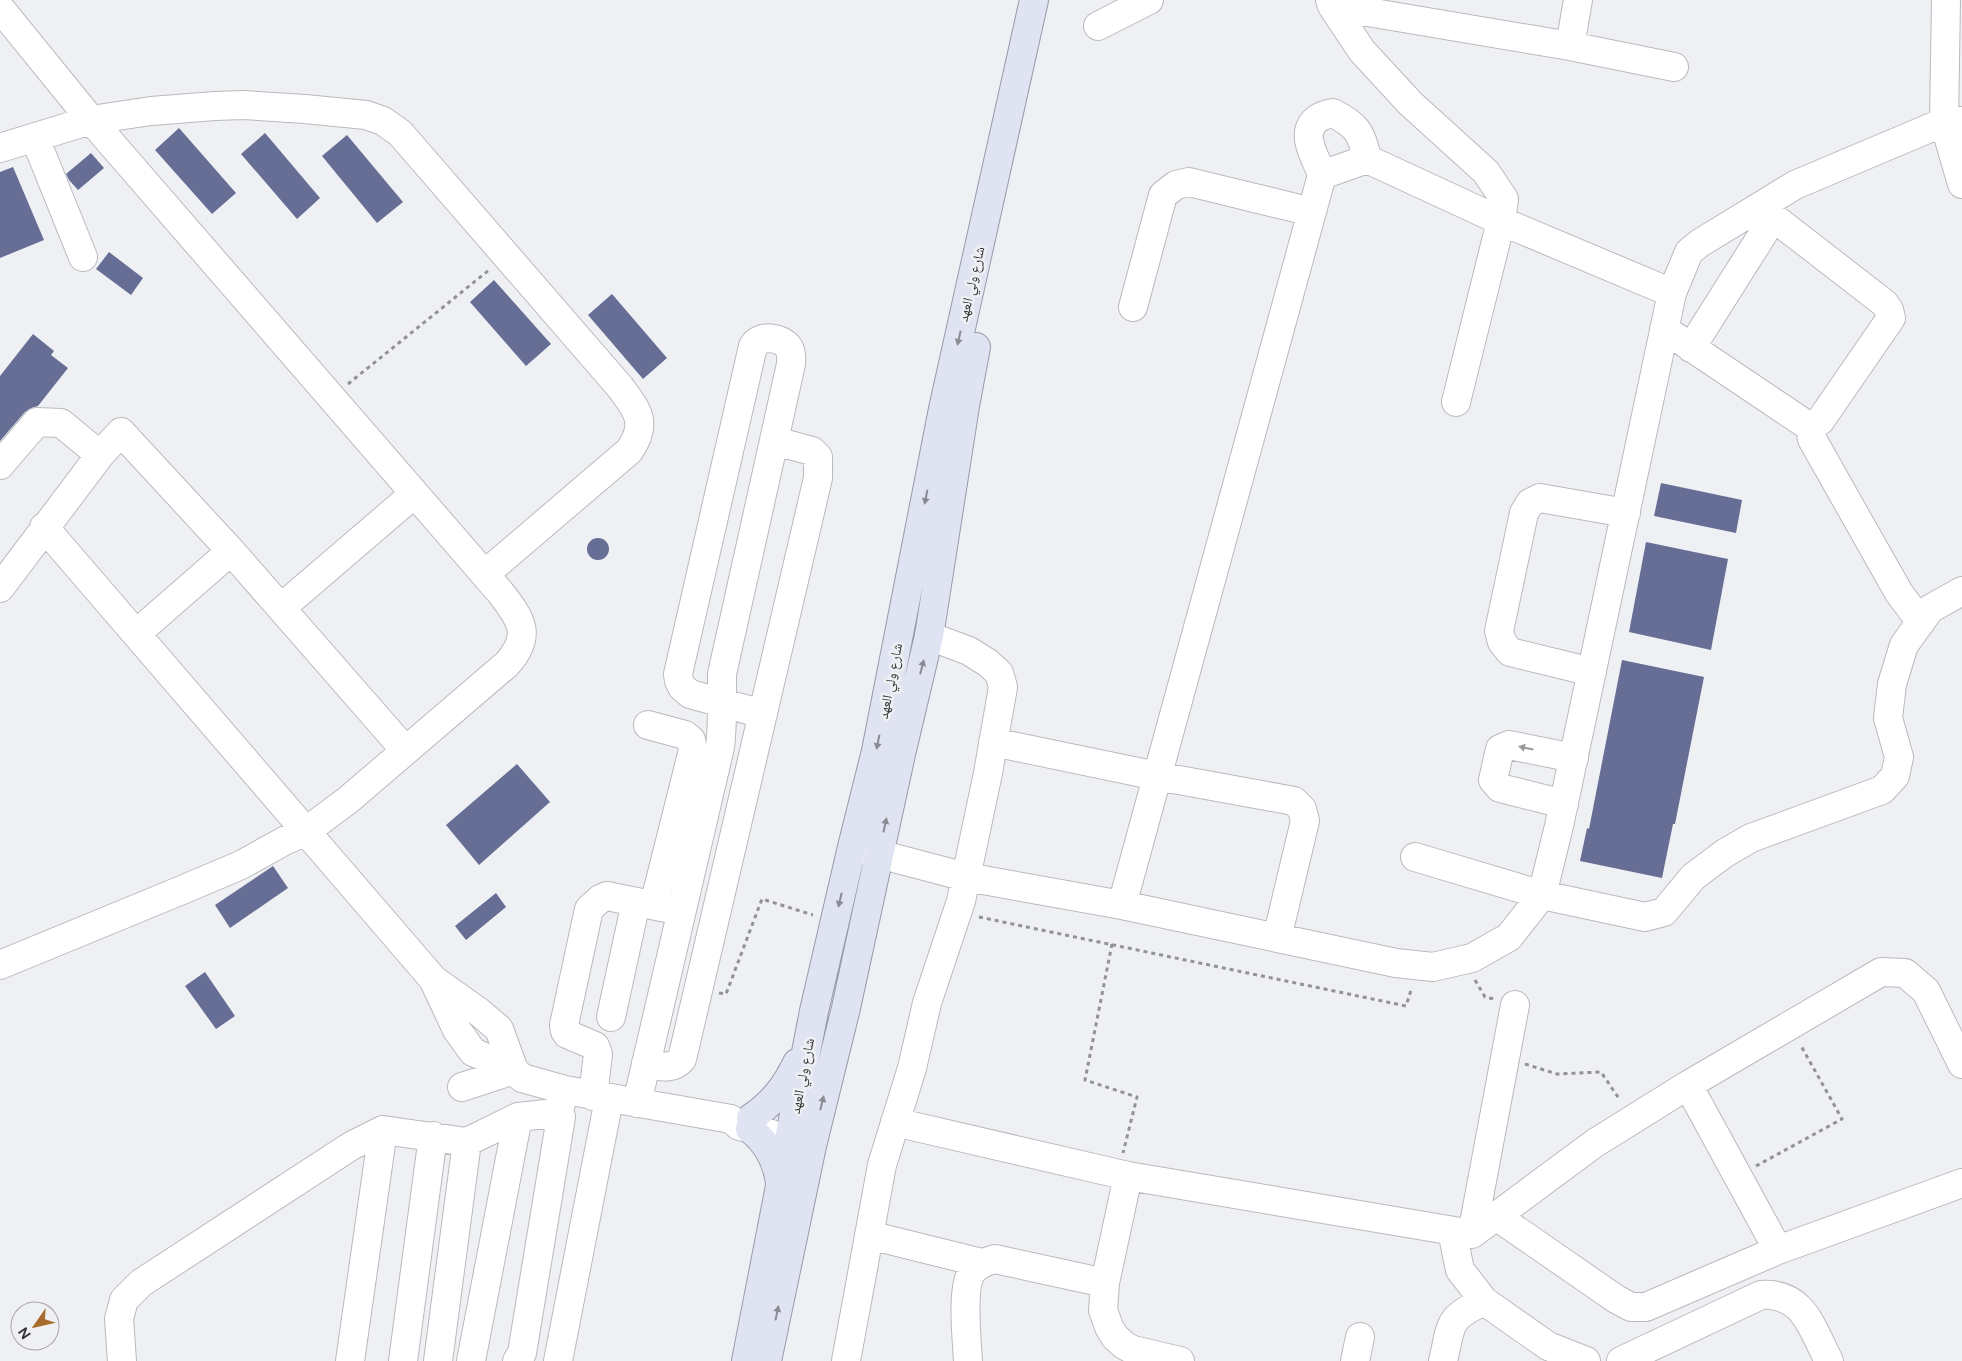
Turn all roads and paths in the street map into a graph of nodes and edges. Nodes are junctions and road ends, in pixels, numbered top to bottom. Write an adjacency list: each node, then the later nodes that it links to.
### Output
1 (1034, 0): 54 (main road, شارع ولي العهد, one-way to 54)
2 (1045, 0): 43 (main road, شارع ولي العهد)
3 (1149, 0): 8 (street)
4 (1578, 0): 9 (street)
5 (1946, 0): 12 (street)
6 (1331, 3): 9 (street); 20 (street)
7 (2, 13): 11 (street)
8 (1098, 26)
9 (1570, 46): 10 (street)
10 (1674, 67)
11 (91, 120): 13 (street); 21 (street); 27 (street)
12 (1953, 122): 17 (street); 19 (street)
13 (35, 138): 14 (street); 22 (street)
14 (0, 148)
15 (1367, 159): 16 (street); 16 (street); 20 (street)
16 (1322, 176): 18 (street)
17 (1962, 184)
18 (1312, 212): 24 (street); 51 (street)
19 (1767, 213): 23 (street); 26 (street); 29 (street)
20 (1501, 221): 23 (street); 28 (street)
21 (507, 255): 27 (path); 37 (street)
22 (83, 257)
23 (1672, 293): 25 (street)
24 (1133, 307)
25 (1664, 330): 26 (street); 34 (street)
26 (1691, 348): 29 (street)
27 (332, 398): 33 (street)
28 (1456, 402)
29 (1810, 427): 41 (street)
30 (775, 441): 45 (street); 45 (street); 46 (street)
31 (100, 455): 32 (street); 35 (street); 36 (street)
32 (0, 465)
33 (414, 494): 37 (street); 40 (street)
34 (1626, 512): 44 (street); 44 (street)
35 (44, 527): 38 (street); 42 (street)
36 (231, 551): 40 (street); 42 (street)
37 (484, 574): 49 (street)
38 (0, 588)
39 (1962, 591): 41 (street)
40 (281, 608): 49 (street)
41 (1920, 622): 58 (street)
42 (136, 633): 53 (street)
43 (929, 636): 48 (street); 55 (main road, شارع ولي العهد, one-way to 43)
44 (1592, 672): 50 (street)
45 (721, 702): 46 (street); 61 (street)
46 (763, 714): 70 (street)
47 (648, 725): 59 (street)
48 (993, 742): 51 (street); 57 (street)
49 (404, 750): 53 (street)
50 (1574, 758): 52 (street); 52 (street, one-way to 52)
51 (1157, 776): 60 (street); 64 (street)
52 (1564, 804): 58 (street)
53 (305, 832): 67 (street); 69 (street)
54 (852, 847): 55 (street); 63 (main road, شارع ولي العهد, one-way to 63)
55 (879, 853): 57 (street); 90 (main road, شارع ولي العهد, one-way to 55)
56 (1415, 857): 58 (street)
57 (966, 877): 60 (street); 62 (street)
58 (1542, 895): 66 (street)
59 (645, 904): 61 (street); 72 (street); 81 (street)
60 (1122, 905): 64 (street)
61 (682, 911): 76 (street)
62 (957, 913): 65 (path); 87 (street)
63 (835, 922): 70 (path); 74 (main road, شارع ولي العهد)
64 (1277, 938): 68 (street)
65 (1112, 944): 68 (path); 92 (path)
66 (1463, 960): 68 (street); 71 (path)
67 (0, 965)
68 (1419, 966)
69 (433, 979): 78 (street); 78 (street)
70 (698, 990): 76 (street)
71 (1515, 1005): 75 (street)
72 (611, 1017)
73 (1790, 1026): 77 (street); 79 (street); 93 (path)
74 (809, 1039): 86 (main road); 90 (main road, شارع ولي العهد)
75 (1506, 1057): 85 (path); 97 (street)
76 (646, 1063): 83 (street)
77 (1962, 1064)
78 (514, 1070): 80 (street); 82 (street)
79 (1688, 1085): 85 (street); 93 (street)
80 (462, 1087)
81 (601, 1097): 82 (street); 83 (street); 109 (street)
82 (562, 1100): 84 (street); 108 (street)
83 (637, 1103): 86 (street)
84 (518, 1117): 91 (street); 107 (street)
85 (1633, 1120): 96 (street)
86 (744, 1122): 90 (street); 95 (main road)
87 (895, 1122): 92 (street); 98 (street)
88 (383, 1130): 89 (street); 103 (street); 104 (street)
89 (433, 1136): 91 (street); 105 (street)
90 (803, 1137): 95 (main road, شارع ولي العهد); 111 (main road, شارع ولي العهد, one-way to 90)
91 (467, 1142): 106 (street)
92 (1123, 1174): 97 (street); 101 (street)
93 (1738, 1176): 99 (street)
94 (1962, 1183): 99 (street)
95 (780, 1185): 110 (main road, شارع ولي العهد)
96 (1496, 1216): 97 (street); 99 (street)
97 (1462, 1233): 102 (street)
98 (869, 1235): 100 (street); 112 (street)
99 (1778, 1250)
100 (982, 1262): 101 (street); 113 (street)
101 (1106, 1283): 114 (street)
102 (1484, 1301): 115 (street); 116 (street)
103 (122, 1361)
104 (350, 1361)
105 (403, 1361)
106 (438, 1361)
107 (471, 1361)
108 (517, 1361)
109 (558, 1361)
110 (746, 1361)
111 (767, 1361)
112 (846, 1361)
113 (968, 1361)
114 (1180, 1361)
115 (1443, 1361)
116 (1586, 1361)
117 (1621, 1361): 118 (street)
118 (1829, 1361)

